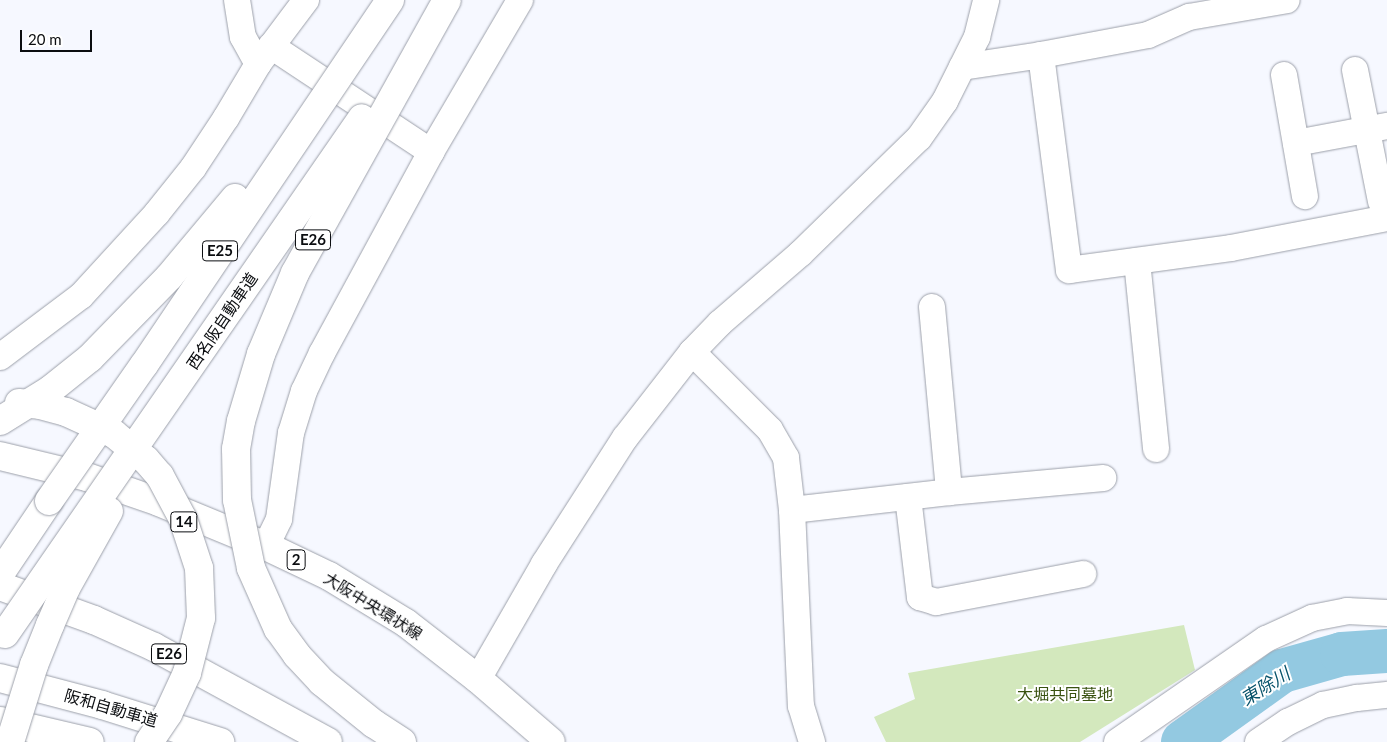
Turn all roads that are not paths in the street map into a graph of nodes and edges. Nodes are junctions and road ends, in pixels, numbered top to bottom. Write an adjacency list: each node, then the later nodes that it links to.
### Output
1 (237, 0): 9 (street)
2 (306, 0): 9 (street)
3 (385, 0): 25 (main road, E25, bridge)
4 (390, 0): 31 (main road, E25, bridge)
5 (446, 0): 23 (main road, 西名阪自動車道 / E25, bridge); 49 (main road, E26, bridge)
6 (520, 0): 16 (street)
7 (986, 0): 11 (street)
8 (1279, 1): 10 (street)
9 (264, 55): 16 (street); 22 (street)
10 (1041, 56): 11 (street); 19 (street)
11 (962, 67): 21 (street)
12 (1355, 70): 14 (street)
13 (1284, 75): 15 (street)
14 (1377, 128): 15 (street); 18 (street)
15 (1296, 143): 17 (street)
16 (431, 152): 33 (street)
17 (1305, 196)
18 (1384, 209): 19 (street)
19 (1137, 261): 26 (street)
20 (932, 307): 29 (street)
21 (692, 352): 32 (street); 41 (street)
22 (0, 357)
23 (188, 370): 39 (main road, 西名阪自動車道 / E25, bridge); 44 (main road, bridge)
24 (0, 402): 46 (main road, 14, bridge)
25 (0, 421)
26 (1156, 448)
27 (0, 456): 33 (main road, 大阪中央環状線 / 2)
28 (1103, 478): 29 (street)
29 (949, 492): 30 (street)
30 (908, 497): 32 (street); 36 (street)
31 (49, 501): 34 (main road, E25); 35 (main road, E25)
32 (792, 510): 51 (street)
33 (266, 546): 41 (main road, 大阪中央環状線 / 2)
34 (0, 558)
35 (0, 574)
36 (1083, 574)
37 (0, 586): 48 (main road, E26)
38 (1387, 613): 52 (street)
39 (0, 642)
40 (0, 678): 47 (main road, 阪和自動車道)
41 (478, 679): 50 (main road, 大阪中央環状線 / 2)
42 (1387, 695): 53 (street)
43 (0, 722): 45 (main road)
44 (10, 742)
45 (90, 742)
46 (149, 742)
47 (220, 742)
48 (328, 742)
49 (402, 742)
50 (551, 742)
51 (812, 742)
52 (1117, 742)
53 (1258, 742)

